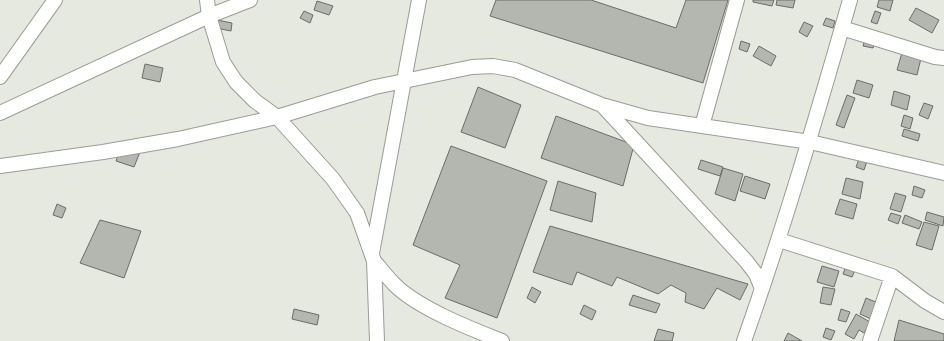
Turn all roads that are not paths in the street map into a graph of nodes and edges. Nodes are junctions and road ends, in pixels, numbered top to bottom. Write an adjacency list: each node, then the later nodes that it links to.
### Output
1 (55, 0): 10 (street)
2 (207, 0): 7 (street)
3 (250, 0): 7 (street)
4 (419, 0): 11 (street)
5 (737, 0): 15 (street)
6 (850, 0): 8 (street)
7 (209, 16): 13 (street); 14 (street)
8 (842, 28): 9 (street); 16 (street)
9 (944, 58)
10 (0, 77)
11 (404, 81): 12 (street); 14 (street); 20 (street)
12 (602, 105): 15 (street); 22 (street)
13 (0, 113)
14 (277, 117): 17 (street); 20 (street)
15 (702, 126): 16 (street)
16 (810, 142): 18 (street); 19 (street)
17 (0, 166)
18 (944, 173)
19 (779, 240): 21 (street); 22 (street)
20 (373, 257): 24 (street); 25 (street)
21 (892, 276): 23 (street); 27 (street)
22 (762, 289): 26 (street)
23 (944, 312)
24 (377, 341)
25 (502, 341)
26 (744, 341)
27 (870, 341)

